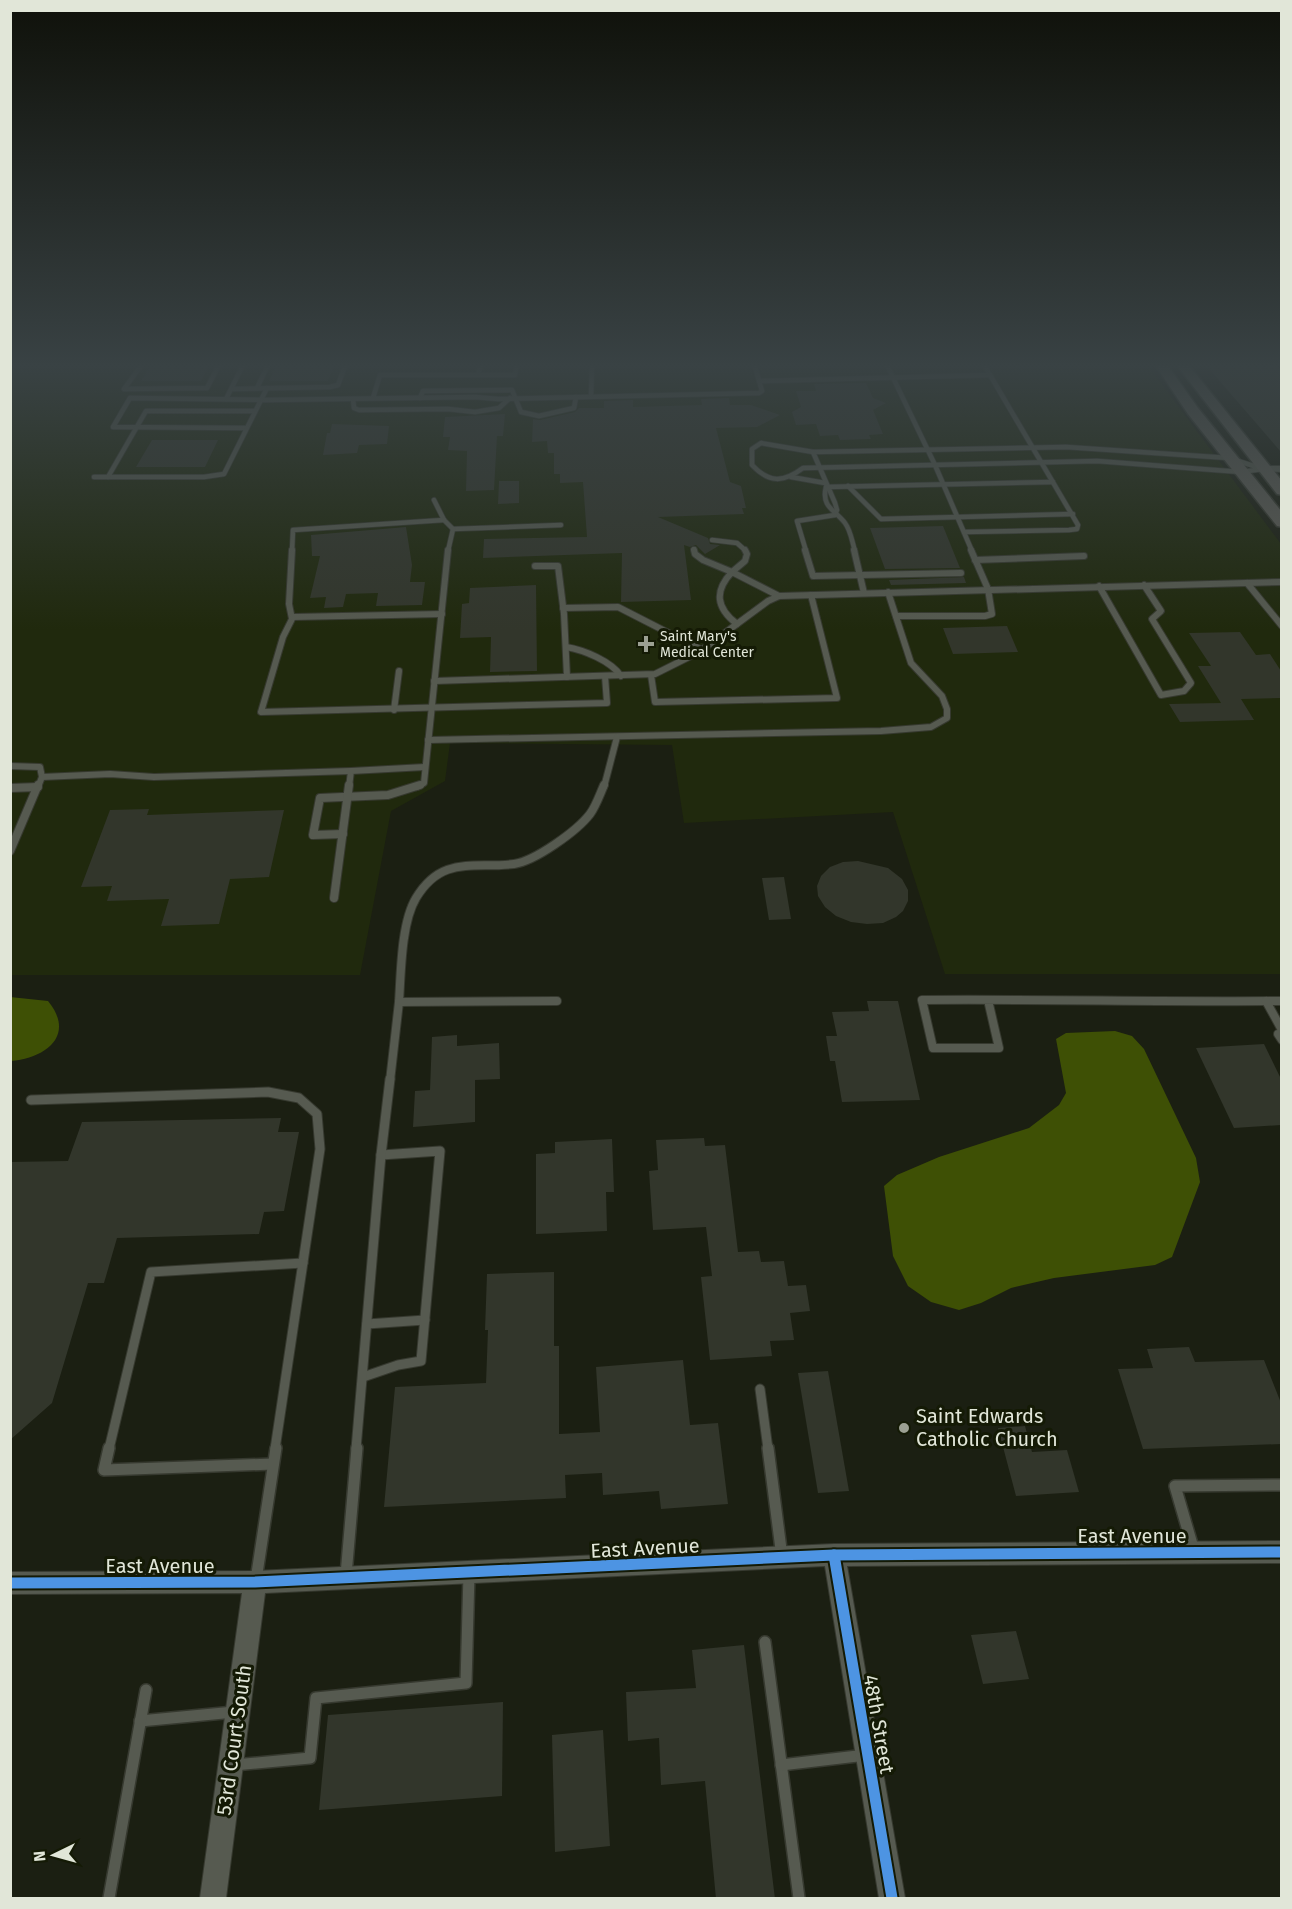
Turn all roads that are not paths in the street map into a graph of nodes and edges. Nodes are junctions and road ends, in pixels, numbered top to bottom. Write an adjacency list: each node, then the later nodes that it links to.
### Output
1 (122, 452): 18 (lane)
2 (234, 452): 18 (lane)
3 (752, 452): 19 (lane)
4 (813, 452): 13 (lane)
5 (929, 452): 12 (lane)
6 (1036, 452): 11 (lane)
7 (1124, 452): 10 (lane)
8 (1225, 452): 10 (main road)
9 (1251, 452): 14 (main road)
10 (1229, 458): 14 (lane); 16 (main road)
11 (1042, 462): 12 (lane); 16 (lane); 20 (lane)
12 (935, 465): 13 (lane); 21 (lane)
13 (819, 468): 19 (lane); 22 (lane)
14 (1263, 469): 15 (street); 16 (lane); 24 (main road)
15 (1281, 469)
16 (1241, 472): 30 (main road)
17 (94, 477): 18 (lane)
18 (108, 477)
19 (791, 477): 22 (lane)
20 (1053, 482): 21 (lane); 26 (lane)
21 (943, 484): 23 (lane); 28 (lane)
22 (826, 485): 23 (lane); 27 (lane)
23 (848, 486): 28 (lane)
24 (1281, 491)
25 (434, 500): 29 (lane)
26 (1072, 514): 28 (lane); 33 (lane)
27 (835, 515): 41 (lane); 41 (lane)
28 (957, 518): 33 (lane)
29 (444, 520): 32 (lane); 54 (lane)
30 (1281, 523)
31 (561, 525): 32 (lane)
32 (453, 529): 52 (lane)
33 (964, 532): 37 (lane)
34 (711, 540): 39 (lane)
35 (694, 549): 39 (lane)
36 (1084, 556): 37 (lane)
37 (975, 560): 46 (lane)
38 (535, 566): 51 (lane)
39 (732, 572): 50 (lane); 56 (lane)
40 (961, 573): 41 (lane)
41 (858, 575): 48 (lane)
42 (1247, 582): 43 (lane); 44 (lane); 55 (lane)
43 (1281, 582)
44 (1144, 585): 45 (lane); 45 (lane)
45 (1099, 586): 46 (lane)
46 (988, 589): 47 (lane); 53 (lane)
47 (888, 592): 48 (lane); 53 (lane)
48 (864, 593): 49 (lane)
49 (811, 595): 50 (lane); 61 (lane)
50 (779, 596): 56 (lane)
51 (563, 608): 58 (lane); 59 (lane)
52 (442, 614): 54 (lane); 65 (lane)
53 (896, 616): 68 (lane)
54 (292, 617): 67 (lane)
55 (1279, 619): 57 (lane)
56 (737, 624): 59 (lane)
57 (1281, 626)
58 (566, 647): 63 (lane); 64 (lane)
59 (702, 650): 61 (lane)
60 (399, 671): 67 (lane)
61 (651, 675): 63 (lane)
62 (605, 676): 63 (lane); 64 (lane); 66 (lane)
63 (621, 676)
64 (567, 677): 65 (lane)
65 (434, 681): 66 (lane)
66 (432, 706): 67 (lane); 69 (lane)
67 (394, 710)
68 (617, 737): 69 (lane); 84 (lane)
69 (428, 740): 71 (lane)
70 (10, 766): 73 (lane)
71 (425, 767): 72 (lane); 76 (lane)
72 (351, 771): 73 (lane); 76 (lane)
73 (42, 777): 74 (lane)
74 (38, 787): 75 (lane); 78 (lane)
75 (10, 788)
76 (348, 796): 77 (lane); 77 (lane)
77 (343, 834): 79 (lane)
78 (10, 851)
79 (334, 898)
80 (988, 1000): 80 (lane); 82 (lane)
81 (557, 1001): 84 (lane)
82 (1266, 1001): 83 (lane); 85 (lane)
83 (1281, 1001)
84 (399, 1002): 88 (lane)
85 (1281, 1032): 86 (lane)
86 (1281, 1040)
87 (31, 1100): 89 (lane)
88 (381, 1155): 90 (lane); 91 (lane)
89 (303, 1263): 94 (lane); 94 (lane)
90 (425, 1320): 91 (lane); 92 (lane)
91 (367, 1324): 92 (lane)
92 (363, 1377): 101 (lane)
93 (760, 1389): 99 (lane)
94 (273, 1464): 102 (lane)
95 (1281, 1485): 96 (lane)
96 (1195, 1552): 97 (street, East Avenue); 98 (street, East Avenue)
97 (1281, 1552)
98 (834, 1555): 99 (street, East Avenue); 108 (street, 48th Street)
99 (782, 1558): 100 (street, East Avenue)
100 (469, 1572): 101 (street, East Avenue); 110 (lane)
101 (346, 1578): 102 (street, East Avenue)
102 (255, 1582): 103 (street, East Avenue); 106 (street, 53rd Court South)
103 (10, 1583)
104 (765, 1642): 109 (lane)
105 (146, 1690): 107 (lane)
106 (238, 1712): 107 (lane); 110 (street, 53rd Court South)
107 (140, 1721): 111 (lane)
108 (868, 1755): 109 (lane); 114 (street, 48th Street)
109 (781, 1765): 113 (lane)
110 (231, 1766): 112 (street, 53rd Court South)
111 (109, 1899)
112 (213, 1899)
113 (799, 1899)
114 (892, 1899)

